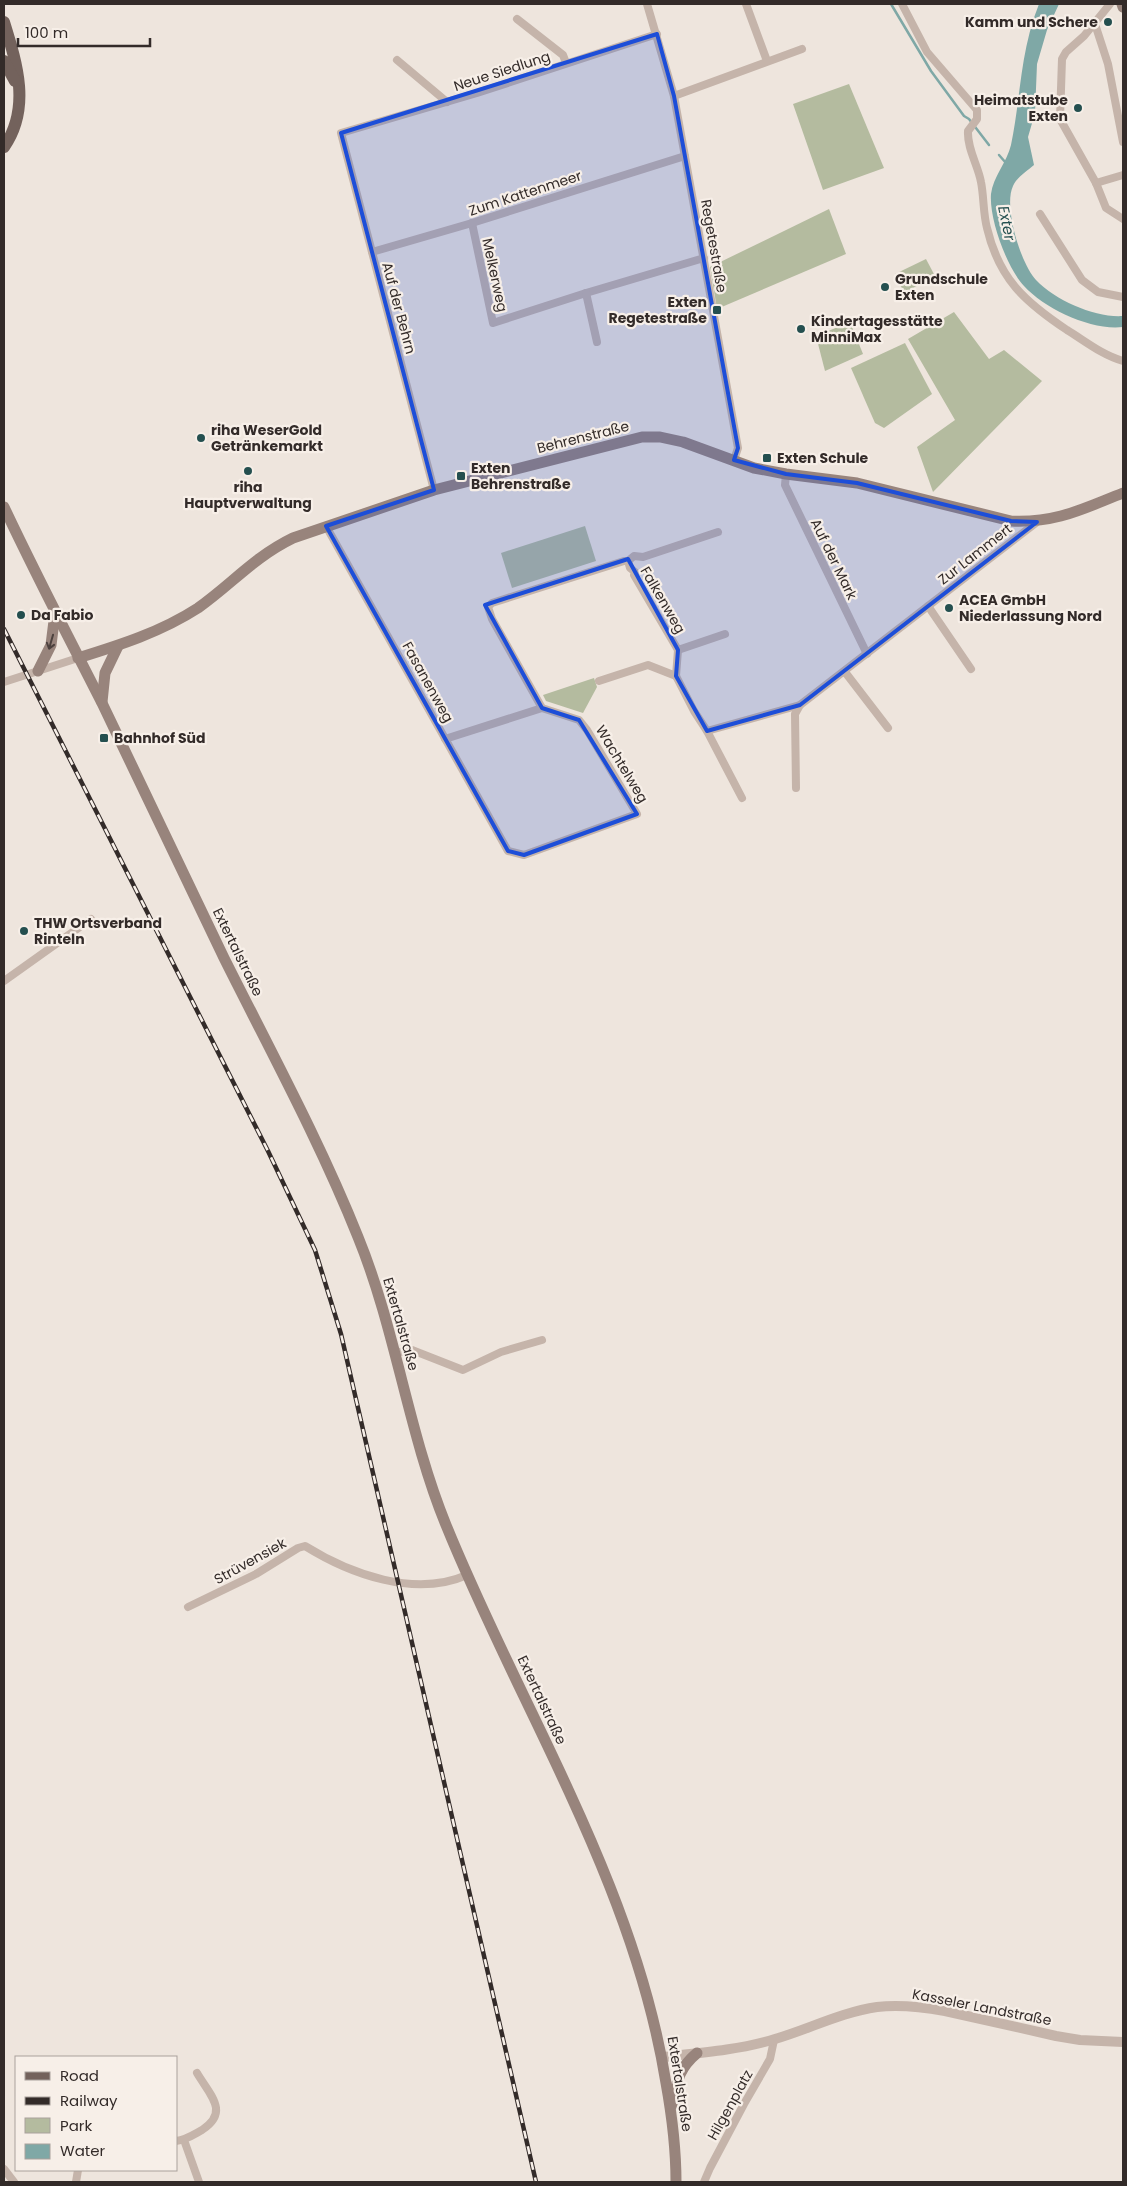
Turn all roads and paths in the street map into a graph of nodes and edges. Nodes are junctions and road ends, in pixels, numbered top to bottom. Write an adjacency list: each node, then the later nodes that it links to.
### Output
1 (647, 4): 8 (street, Regetestraße)
2 (746, 4): 12 (street)
3 (902, 4): 31 (street)
4 (1110, 4): 6 (street)
5 (517, 19): 13 (street, Neue Siedlung)
6 (1094, 21): 18 (street); 22 (street)
7 (4, 22): 14 (main road)
8 (656, 34): 13 (street, Neue Siedlung); 15 (street, Regetestraße)
9 (802, 49): 12 (street)
10 (4, 60): 14 (main road)
11 (397, 60): 16 (street, Neue Siedlung)
12 (767, 62): 15 (street)
13 (566, 63): 16 (street, Neue Siedlung)
14 (19, 90): 19 (main road)
15 (674, 96): 20 (street, Regetestraße)
16 (447, 102): 17 (street, Neue Siedlung)
17 (341, 133): 26 (street, Auf der Behrn)
18 (1123, 142)
19 (4, 147)
20 (685, 156): 25 (street, Zum Kattenmeer); 27 (street, Regetestraße)
21 (1123, 175): 22 (street)
22 (1096, 183): 24 (street)
23 (1040, 214): 29 (street)
24 (1123, 219)
25 (472, 223): 26 (street, Zum Kattenmeer); 28 (street, Melkerweg)
26 (372, 252): 34 (street, Auf der Behrn)
27 (704, 258): 28 (street, Melkerweg); 32 (street, Regetestraße)
28 (586, 293): 30 (street)
29 (1123, 297)
30 (597, 342)
31 (1123, 361)
32 (734, 460): 33 (main road, Behrenstraße); 34 (main road, Behrenstraße)
33 (786, 474): 37 (main road, Behrenstraße); 46 (street, Auf der Mark)
34 (434, 490): 38 (main road, Behrenstraße)
35 (1123, 493): 37 (main road, Behrenstraße)
36 (4, 507): 42 (main road, Extertalstraße)
37 (1037, 522): 41 (street, Zur Lammert)
38 (326, 526): 44 (main road, Behrenstraße); 59 (street, Fasanenweg)
39 (718, 532): 40 (street, Falkenweg)
40 (628, 561): 45 (street, Falkenweg); 56 (street, Falkenweg)
41 (928, 606): 46 (street, Zur Lammert); 48 (street)
42 (55, 611): 47 (main road, Extertalstraße); 49 (main road, one-way to 49)
43 (725, 634): 45 (street, Falkenweg)
44 (118, 646): 47 (main road, Behrenstraße); 54 (main road)
45 (678, 650): 51 (street, Falkenweg)
46 (867, 654): 50 (street, Zur Lammert)
47 (78, 658): 49 (street); 54 (main road, Extertalstraße)
48 (971, 669)
49 (38, 671): 53 (street)
50 (845, 672): 55 (street, Zur Lammert); 57 (street)
51 (676, 676): 52 (street); 58 (street)
52 (599, 681)
53 (4, 682)
54 (102, 704): 66 (main road, Extertalstraße)
55 (800, 705): 58 (street); 60 (street)
56 (542, 708): 59 (street); 62 (street, Wachtelweg)
57 (888, 728)
58 (707, 731): 61 (street)
59 (445, 739): 62 (street, Fasanenweg)
60 (796, 788)
61 (742, 798)
62 (508, 851)
63 (91, 920): 64 (street)
64 (4, 981)
65 (542, 1340): 66 (street)
66 (394, 1353): 67 (main road, Extertalstraße)
67 (467, 1574): 68 (street, Strüvensiek); 72 (main road, Extertalstraße)
68 (188, 1607)
69 (774, 2040): 70 (street, Kasseler Landstraße); 71 (street, Kasseler Landstraße); 80 (street, Hilgenplatz)
70 (1123, 2042)
71 (696, 2052): 72 (street, Kasseler Landstraße); 74 (main road)
72 (662, 2057): 74 (main road, Extertalstraße)
73 (197, 2073): 75 (street)
74 (670, 2109): 79 (main road, Extertalstraße)
75 (180, 2141): 78 (street)
76 (4, 2169): 77 (street)
77 (14, 2182)
78 (200, 2182)
79 (676, 2182)
80 (704, 2182)

